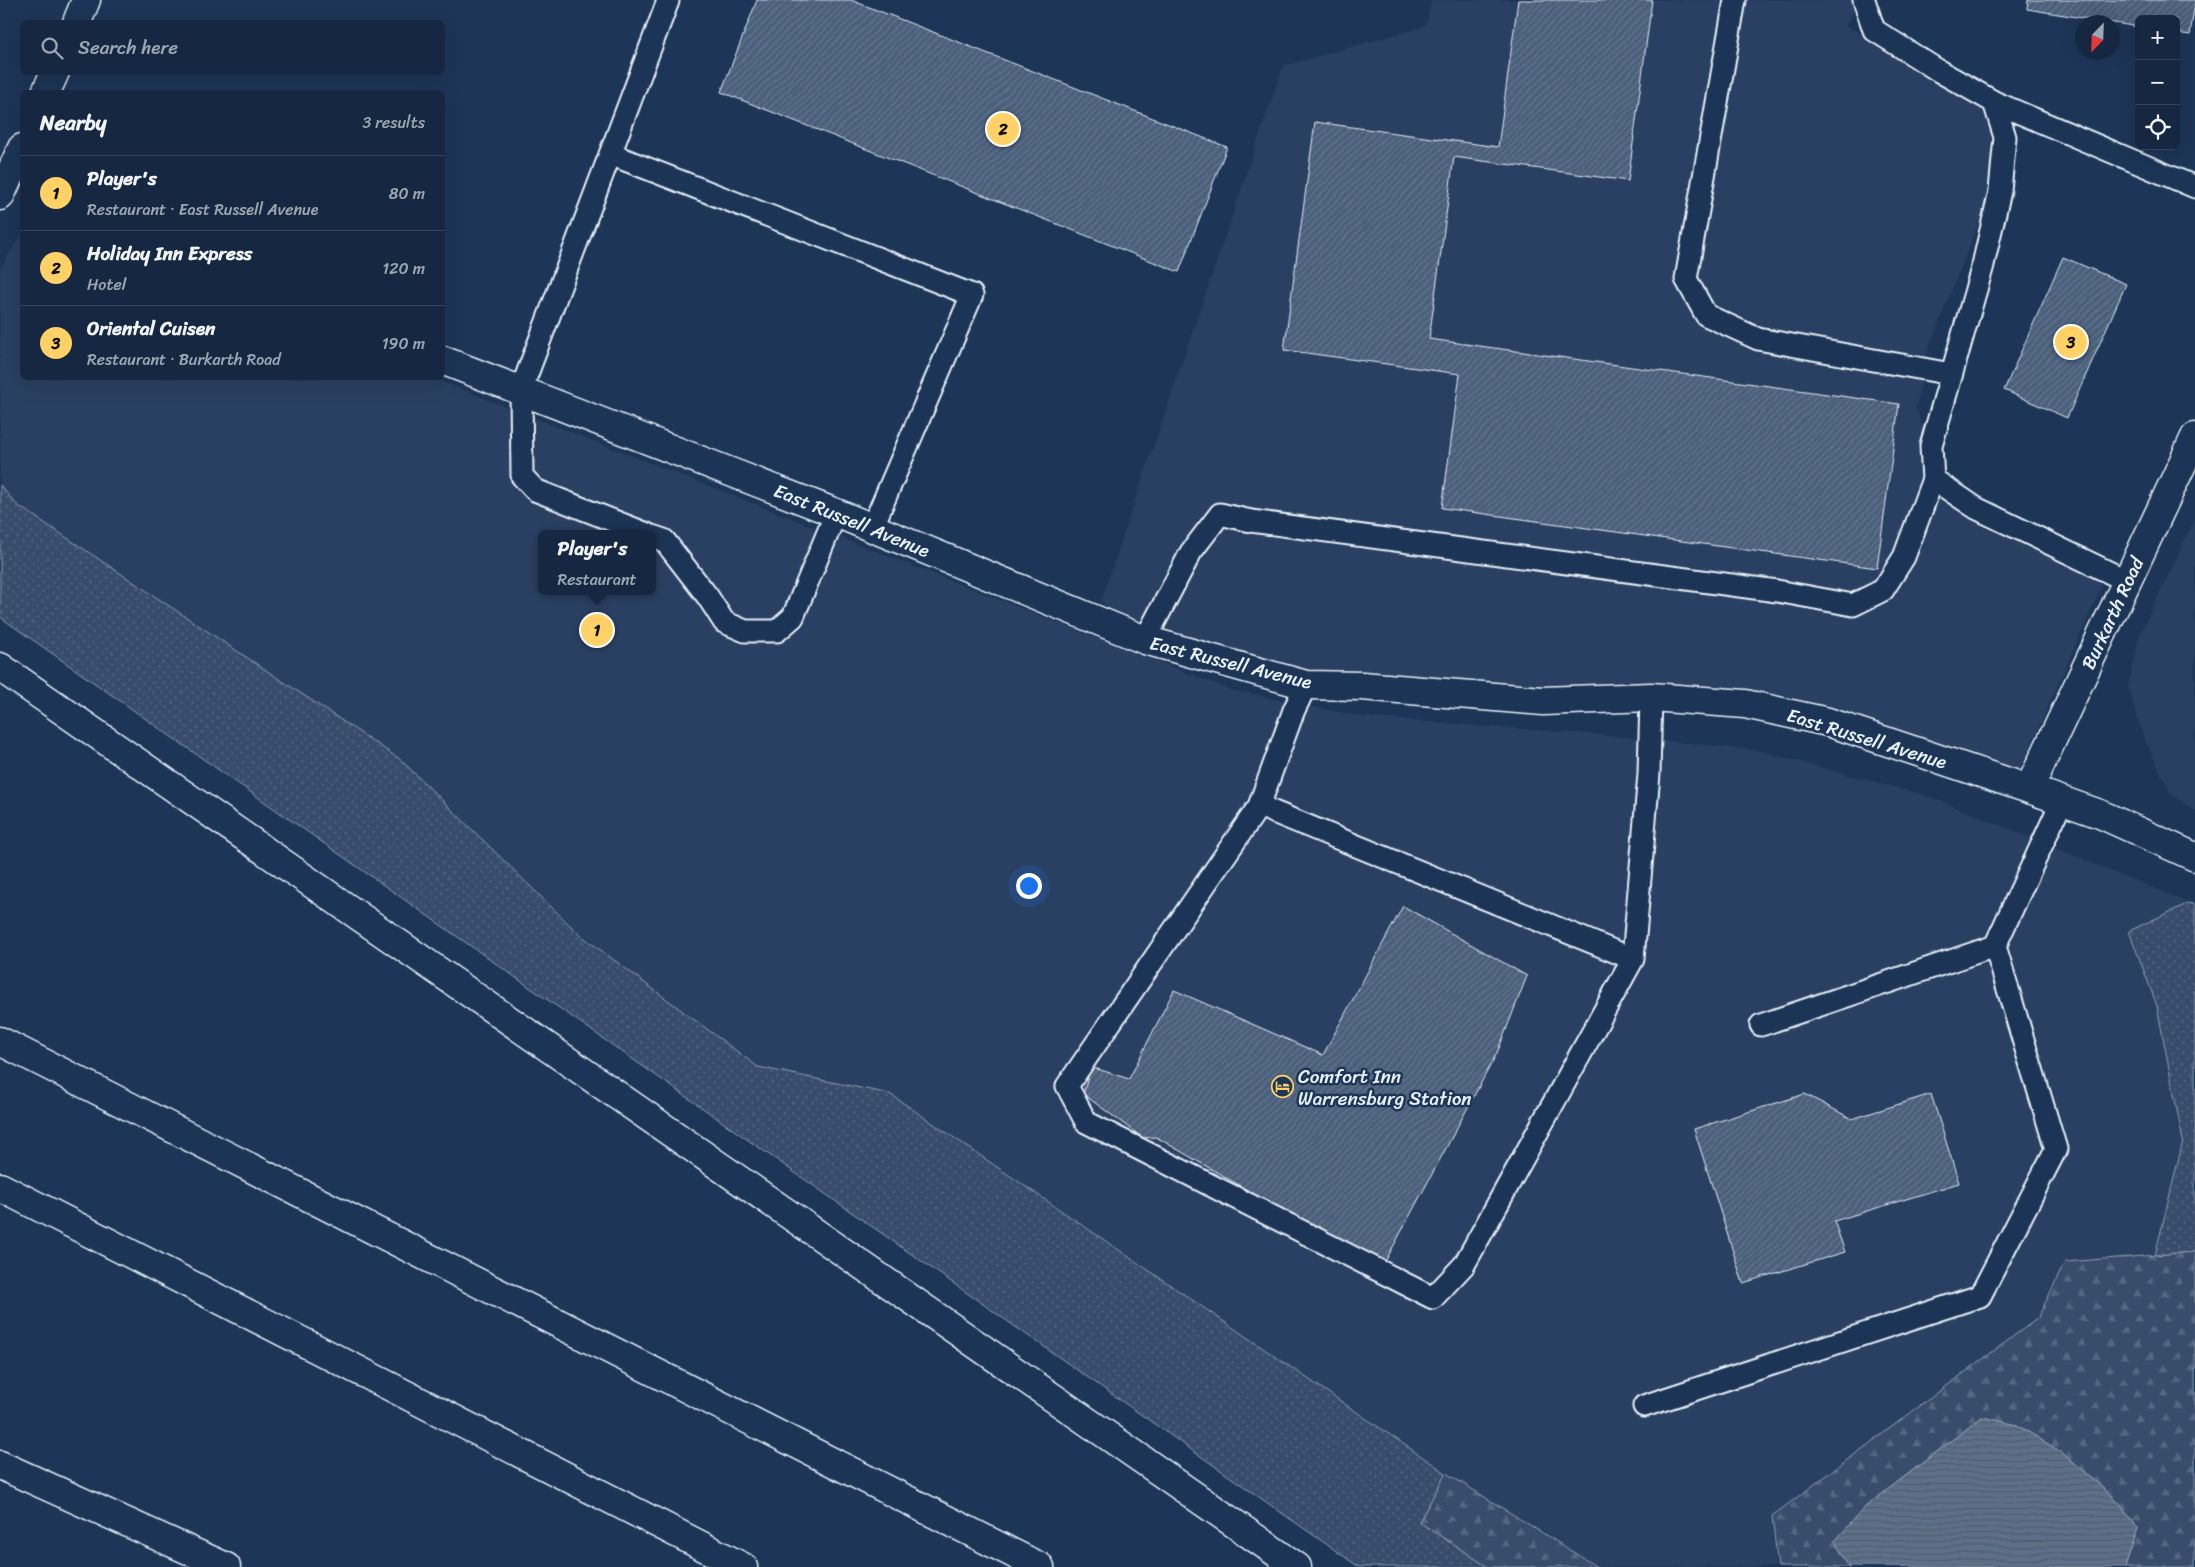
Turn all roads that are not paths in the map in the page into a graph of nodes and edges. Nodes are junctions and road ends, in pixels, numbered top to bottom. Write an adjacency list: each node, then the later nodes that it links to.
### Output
1 (86, 0): 5 (main road)
2 (1735, 0): 14 (lane)
3 (1864, 0): 8 (lane)
4 (668, 1): 9 (lane)
5 (78, 20)
6 (54, 75): 7 (main road)
7 (47, 90)
8 (1994, 102): 11 (lane); 14 (lane)
9 (610, 154): 15 (lane); 19 (lane)
10 (20, 155): 12 (main road)
11 (2195, 187)
12 (10, 188)
13 (445, 361): 15 (main road, East Russell Avenue)
14 (1952, 374): 17 (lane)
15 (521, 390): 18 (main road, East Russell Avenue); 20 (lane)
16 (2195, 437): 22 (main road, Burkarth Road)
17 (1933, 479): 22 (lane); 23 (lane)
18 (836, 513): 19 (main road, East Russell Avenue); 21 (lane)
19 (872, 528): 23 (main road, East Russell Avenue)
20 (637, 530)
21 (656, 537)
22 (2127, 581): 27 (main road, Burkarth Road)
23 (1145, 640): 25 (main road, East Russell Avenue)
24 (0, 667): 41 (main road)
25 (1306, 685): 26 (main road, East Russell Avenue); 29 (lane)
26 (1651, 698): 27 (main road, East Russell Avenue); 32 (lane)
27 (2029, 789): 28 (main road, East Russell Avenue)
28 (2062, 801): 30 (main road, East Russell Avenue); 31 (lane)
29 (1259, 806): 32 (lane); 32 (lane)
30 (2195, 857)
31 (1995, 946): 33 (lane); 36 (lane)
32 (1632, 959)
33 (1761, 1025)
34 (0, 1041): 40 (main road)
35 (0, 1187): 39 (main road)
36 (1644, 1406)
37 (0, 1465): 38 (main road)
38 (226, 1567)
39 (743, 1567)
40 (1040, 1567)
41 (1297, 1567)

